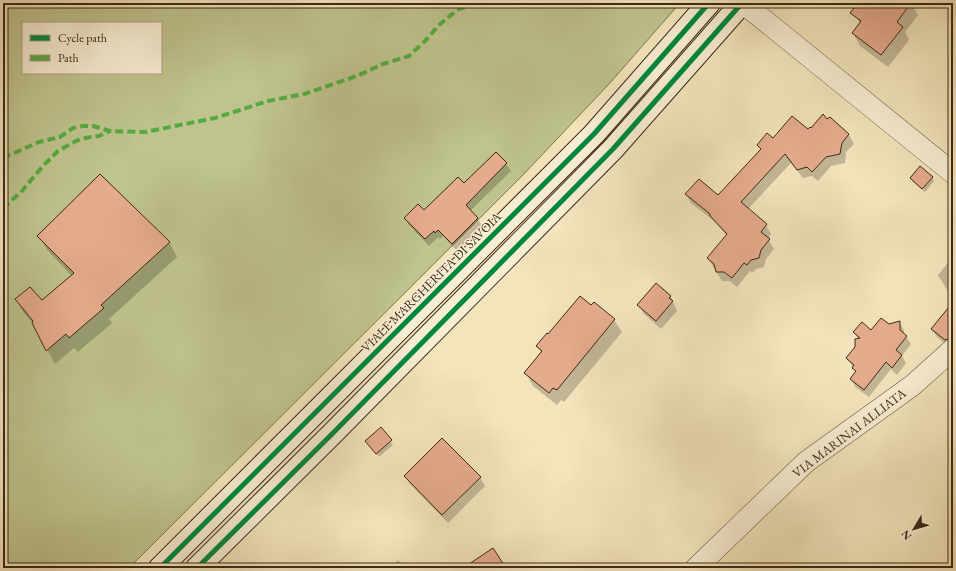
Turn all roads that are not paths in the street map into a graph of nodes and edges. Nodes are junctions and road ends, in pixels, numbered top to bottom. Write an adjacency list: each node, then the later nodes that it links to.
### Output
1 (709, 3): 5 (street, VIALE MARGHERITA DI SAVOIA)
2 (743, 3): 3 (street); 6 (street)
3 (953, 173)
4 (953, 349): 7 (street, VIA MARINAI ALLIATA)
5 (160, 568)
6 (197, 568)
7 (696, 568)

